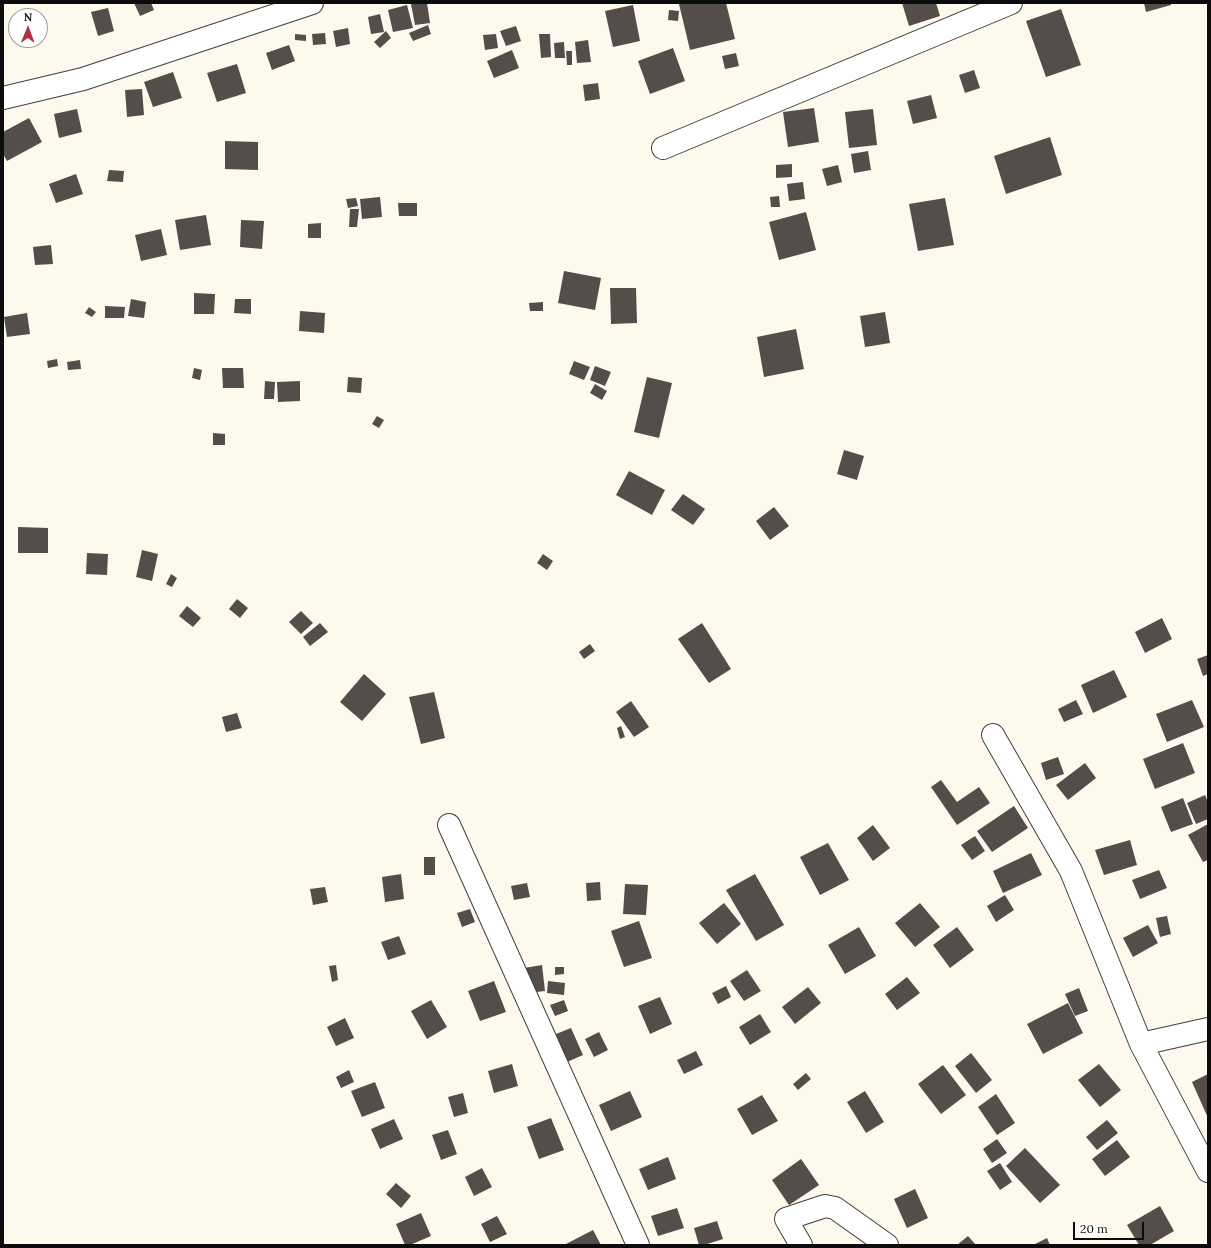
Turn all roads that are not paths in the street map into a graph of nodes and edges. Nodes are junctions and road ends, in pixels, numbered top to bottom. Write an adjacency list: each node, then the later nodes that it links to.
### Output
1 (312, 3): 3 (street)
2 (1011, 3): 4 (street)
3 (3, 98)
4 (663, 148)
5 (994, 735): 8 (street)
6 (449, 825): 10 (street)
7 (1208, 1029): 8 (street)
8 (1141, 1044): 9 (street)
9 (1208, 1171)
10 (638, 1245)
11 (801, 1245): 12 (street)
12 (887, 1245)

